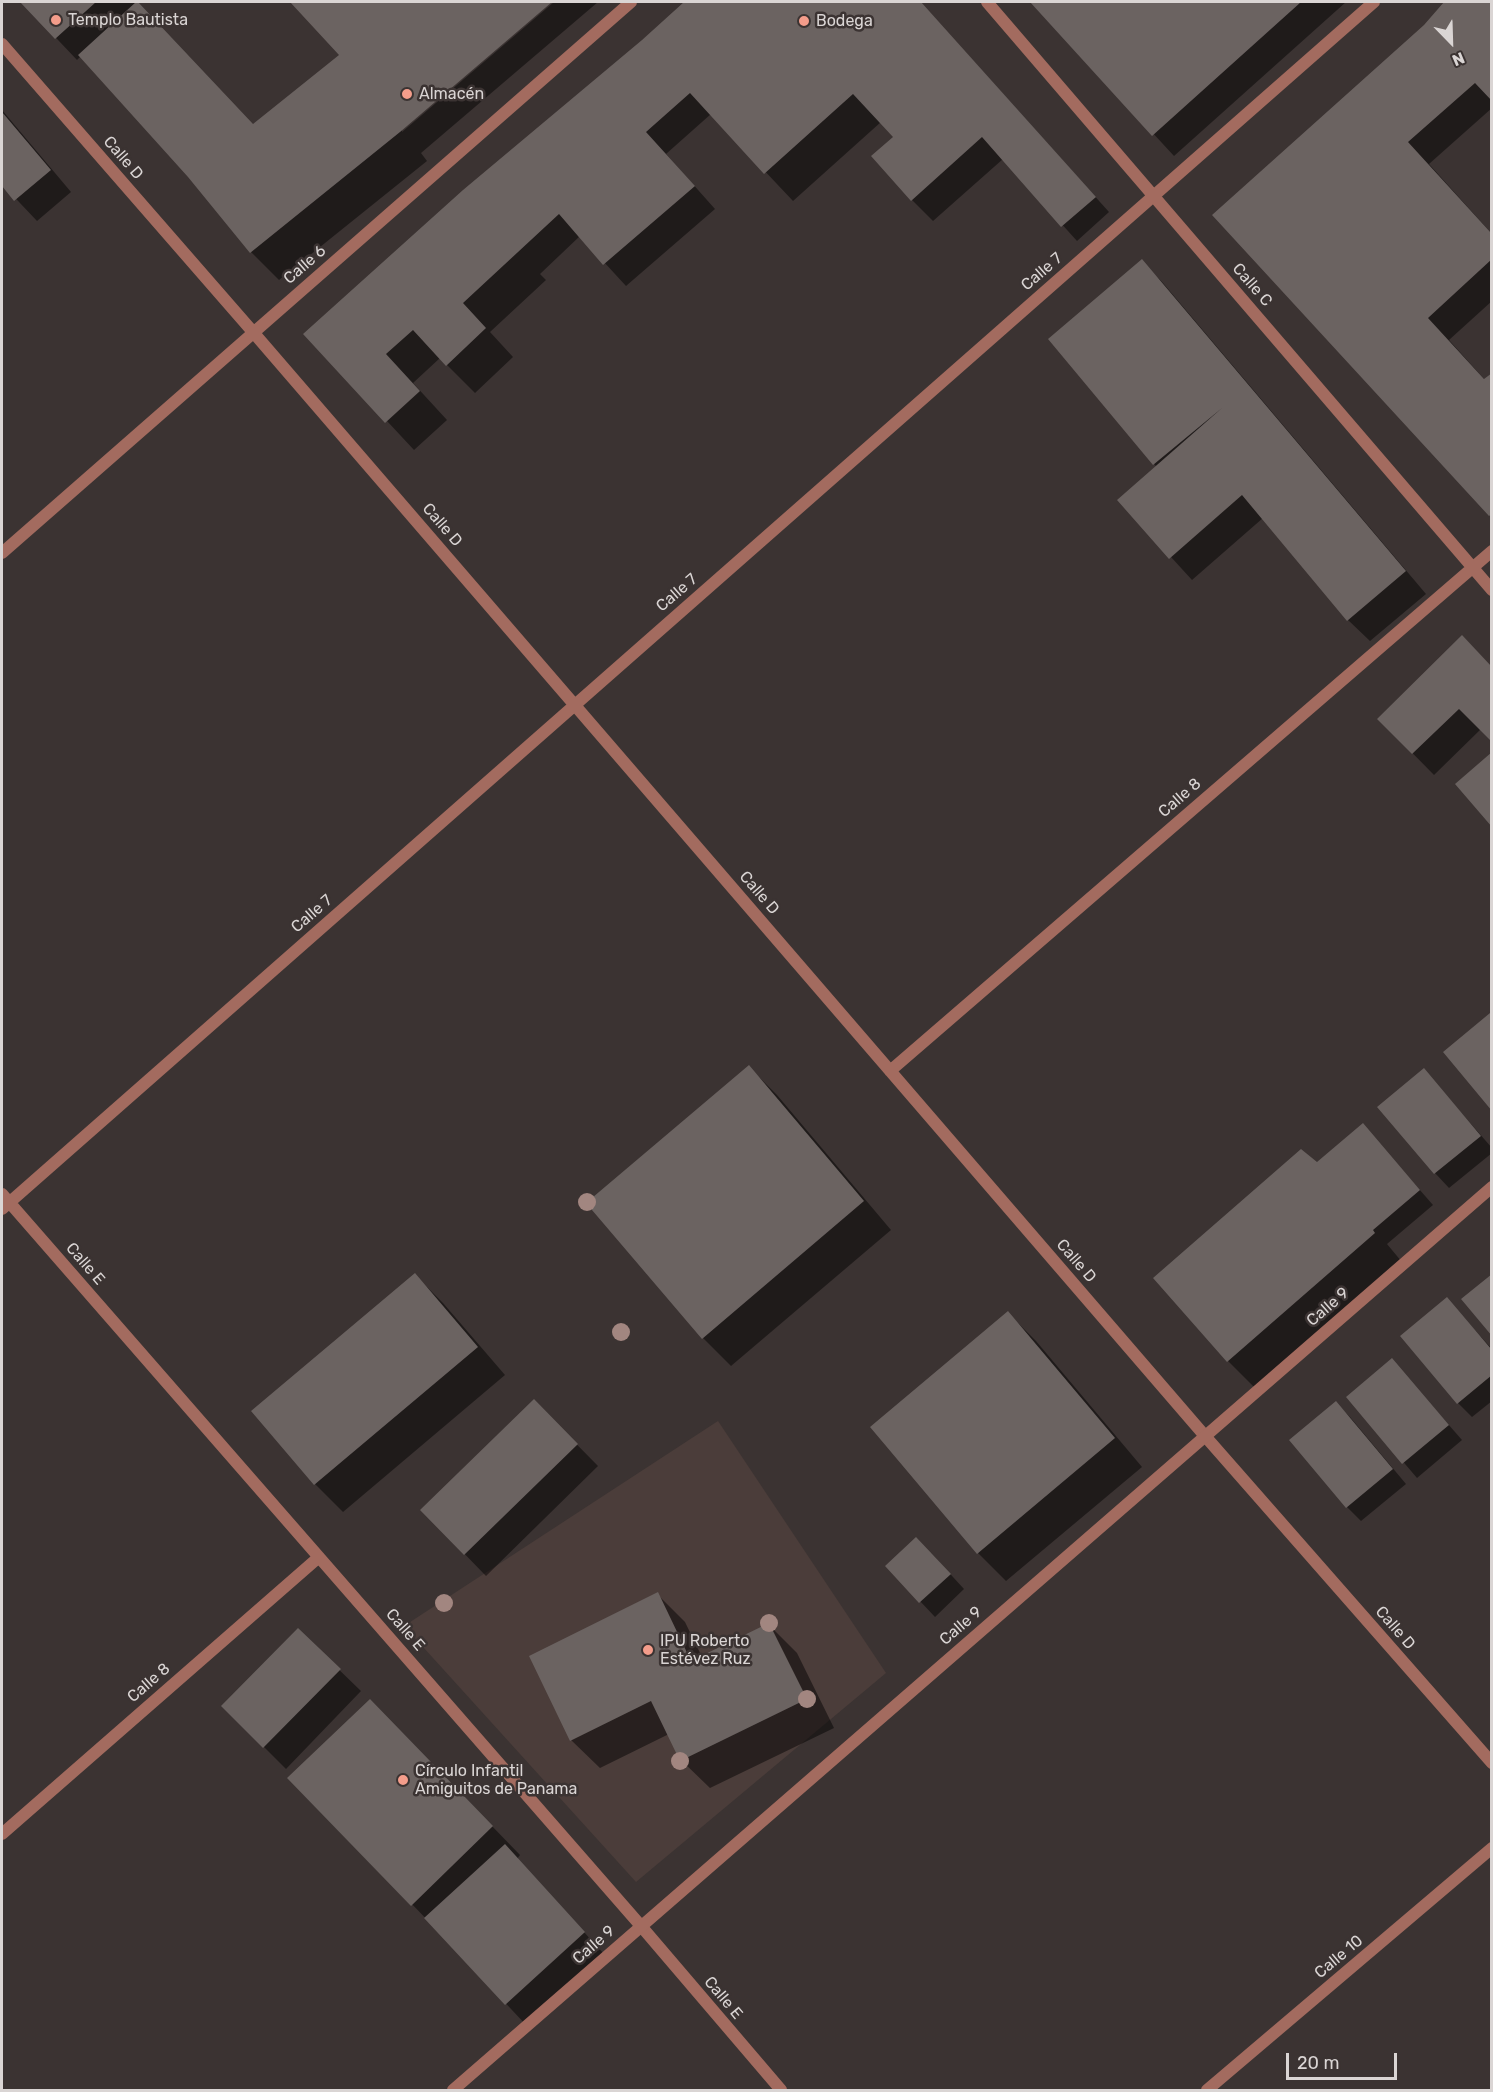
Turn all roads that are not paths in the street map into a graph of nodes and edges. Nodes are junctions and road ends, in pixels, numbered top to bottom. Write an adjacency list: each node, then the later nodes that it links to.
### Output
1 (631, 2): 6 (street, Calle 6)
2 (987, 2): 5 (street, Calle C)
3 (1374, 2): 5 (street, Calle 7)
4 (2, 45): 6 (street, Calle D)
5 (1153, 196): 9 (street, Calle C); 11 (street, Calle 7)
6 (253, 332): 8 (street, Calle 6); 11 (street, Calle D)
7 (1491, 551): 9 (street, Calle 8)
8 (2, 553)
9 (1472, 567): 10 (street, Calle C); 12 (street, Calle 8)
10 (1491, 590)
11 (575, 705): 12 (street, Calle D); 14 (street, Calle 7)
12 (890, 1071): 15 (street, Calle D)
13 (1491, 1188): 15 (street, Calle 9)
14 (4, 1202): 16 (street, Calle E)
15 (1205, 1436): 17 (street, Calle D); 20 (street, Calle 9)
16 (319, 1557): 18 (street, Calle 8); 20 (street, Calle E)
17 (1491, 1763)
18 (2, 1834)
19 (1491, 1848): 23 (street, Calle 10)
20 (640, 1926): 21 (street, Calle 9); 22 (street, Calle E)
21 (453, 2091)
22 (781, 2091)
23 (1207, 2091)

